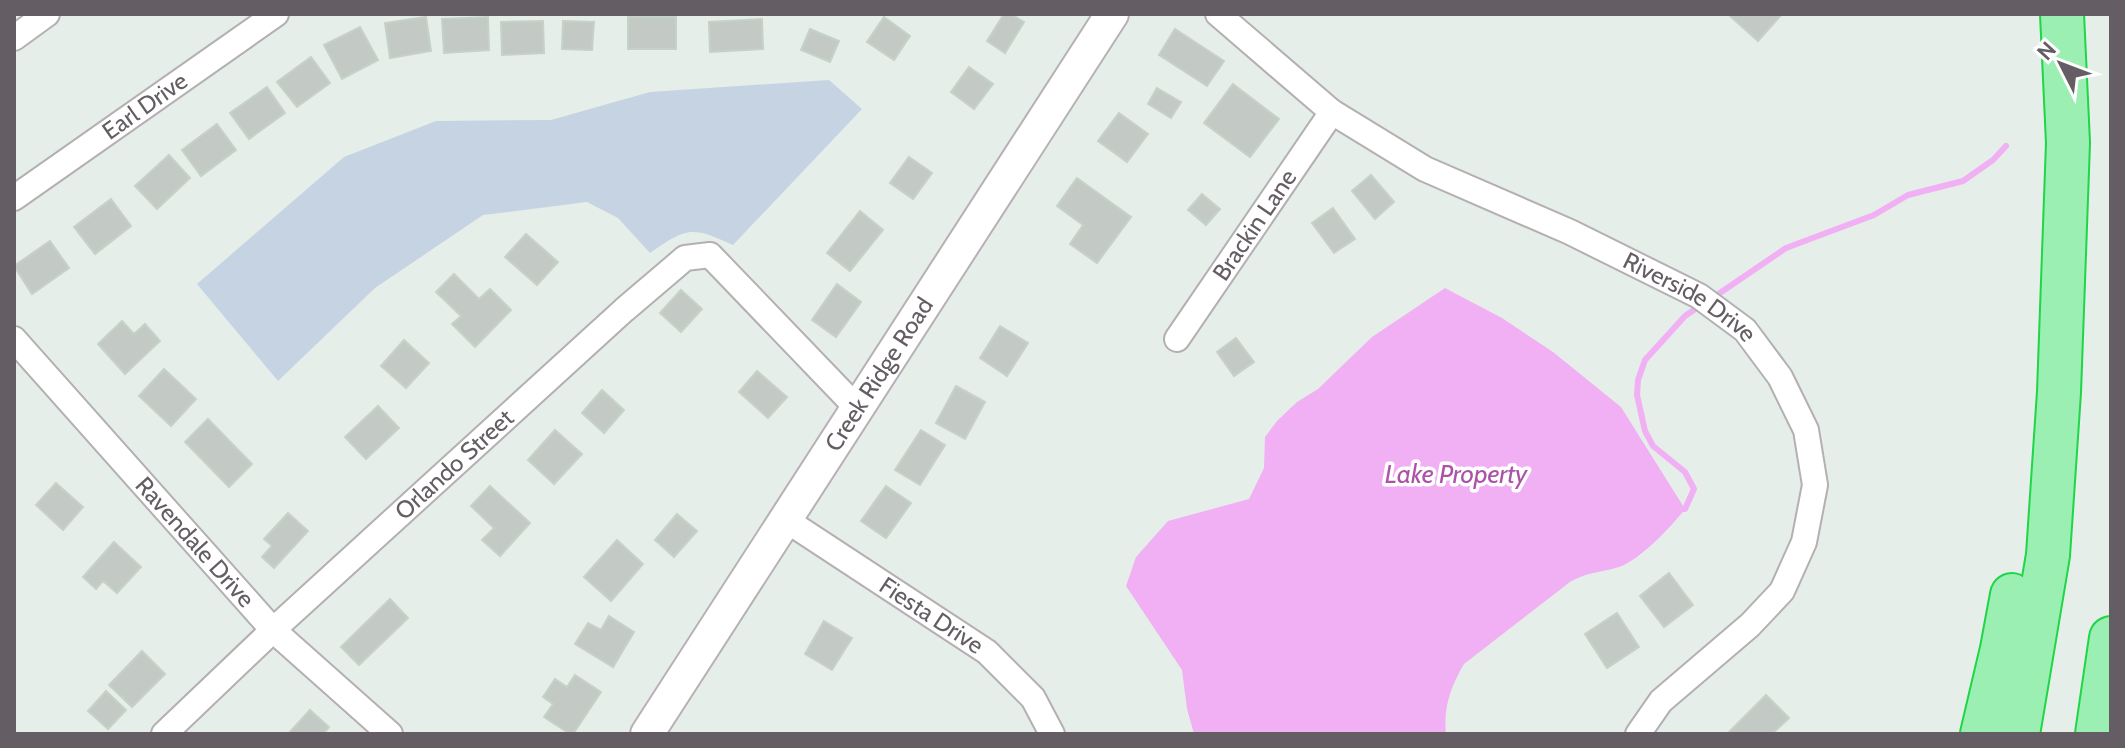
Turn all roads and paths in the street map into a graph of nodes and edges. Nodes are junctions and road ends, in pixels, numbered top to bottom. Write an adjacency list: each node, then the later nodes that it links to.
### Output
1 (47, 14): 6 (street)
2 (276, 14): 8 (street, Earl Drive)
3 (1112, 14): 12 (main road, Creek Ridge Road)
4 (1218, 14): 7 (street, Riverside Drive)
5 (2062, 14): 11 (highway)
6 (14, 38)
7 (1332, 112): 10 (street, Brackin Lane); 20 (street, Riverside Drive)
8 (14, 198)
9 (14, 339): 14 (street, Ravendale Drive)
10 (1177, 339)
11 (2059, 392): 21 (highway); 22 (highway)
12 (858, 409): 13 (main road, Creek Ridge Road); 14 (street, Orlando Street)
13 (786, 520): 18 (main road, Creek Ridge Road); 19 (street, Fiesta Drive)
14 (273, 630): 16 (street, Orlando Street); 17 (street, Ravendale Drive)
15 (2111, 638): 23 (highway)
16 (164, 734)
17 (390, 734)
18 (647, 734)
19 (1052, 734)
20 (1638, 734)
21 (1982, 734)
22 (2018, 734)
23 (2097, 734)

